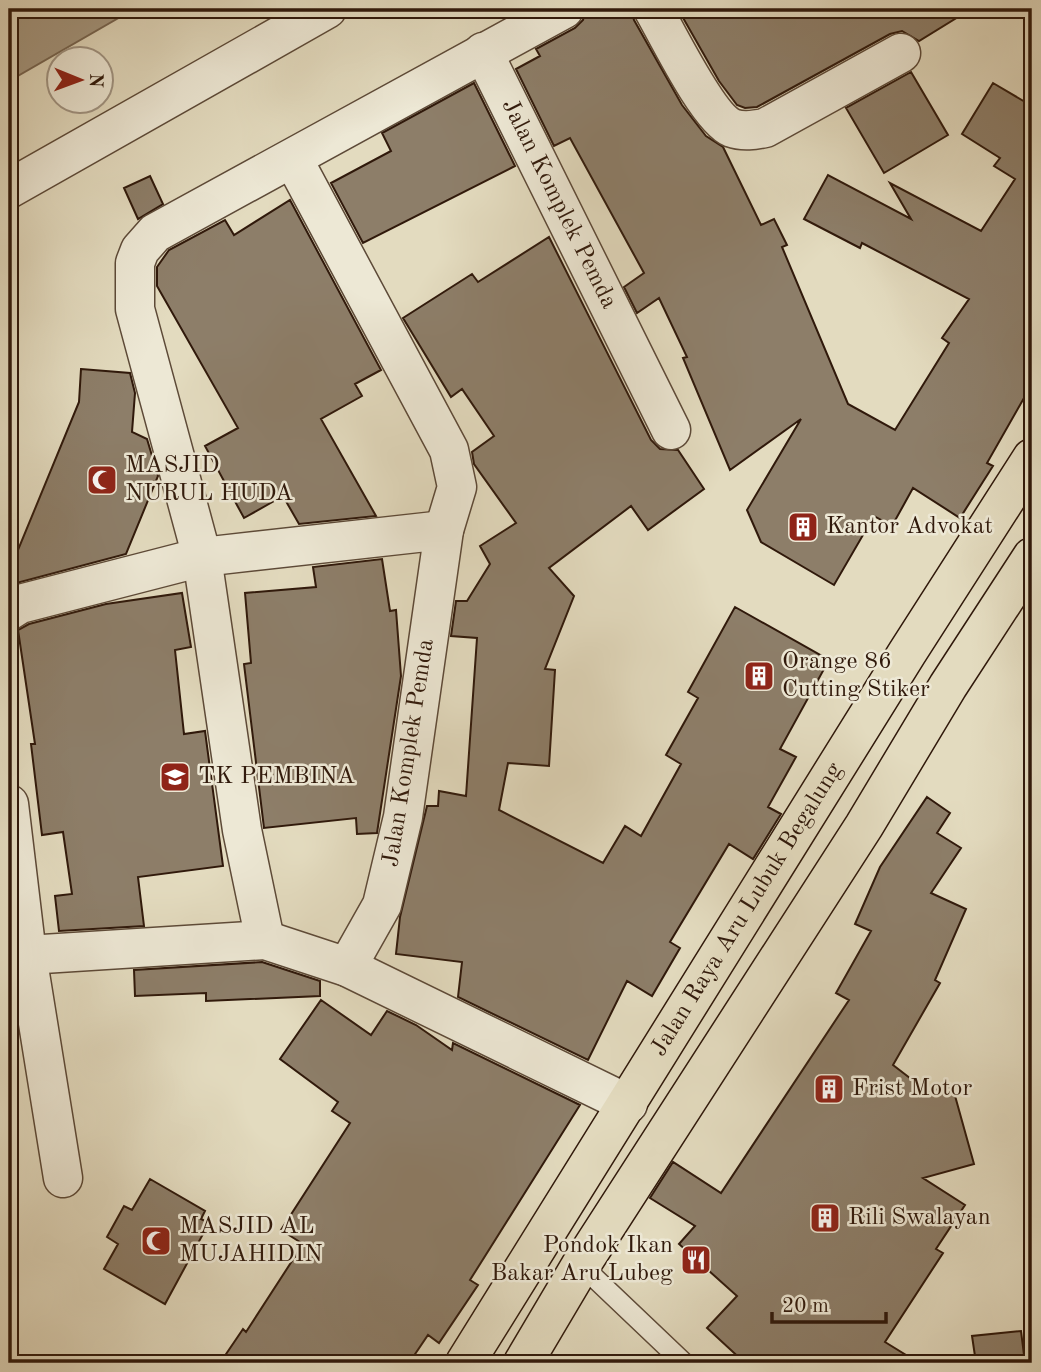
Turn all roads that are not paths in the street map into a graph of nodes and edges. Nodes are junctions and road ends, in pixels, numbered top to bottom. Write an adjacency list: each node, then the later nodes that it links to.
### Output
1 (327, 9): 7 (street)
2 (564, 9): 4 (street)
3 (653, 9): 5 (street)
4 (483, 52): 6 (street); 8 (street, Jalan Komplek Pemda)
5 (901, 53)
6 (293, 159): 10 (street, Jalan Komplek Pemda); 11 (street)
7 (9, 189)
8 (671, 430)
9 (1032, 458): 14 (main road, Jalan Raya Aru Lubuk Begalung)
10 (444, 530): 11 (street); 19 (street, Jalan Komplek Pemda)
11 (202, 557): 13 (street); 17 (street)
12 (1032, 557): 15 (main road, Jalan Raya Aru Lubuk Begalung)
13 (9, 611)
14 (907, 653): 15 (main road); 20 (main road, Jalan Raya Aru Lubuk Begalung)
15 (947, 686): 22 (main road, Jalan Raya Aru Lubuk Begalung)
16 (9, 804): 18 (street)
17 (265, 940): 18 (street); 19 (street)
18 (18, 957): 21 (street)
19 (347, 967): 20 (street)
20 (628, 1104): 23 (main road, Jalan Raya Aru Lubuk Begalung)
21 (63, 1178)
22 (581, 1265): 24 (main road, Jalan Raya Aru Lubuk Begalung); 25 (lane)
23 (465, 1363)
24 (523, 1363)
25 (684, 1363)

